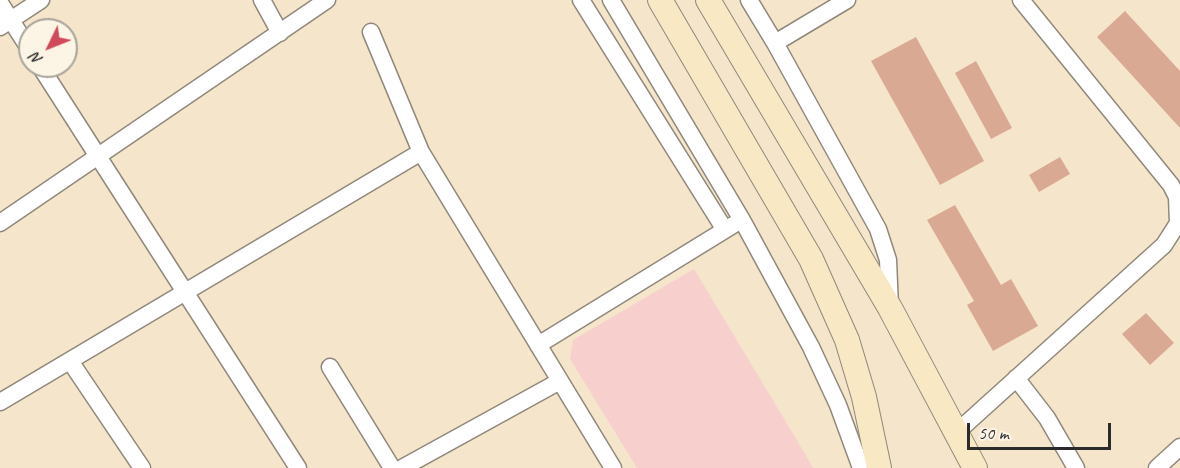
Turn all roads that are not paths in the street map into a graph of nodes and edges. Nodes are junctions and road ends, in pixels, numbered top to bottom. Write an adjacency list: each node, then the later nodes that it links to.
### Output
1 (41, 0): 12 (street)
2 (262, 0): 14 (street)
3 (327, 0): 14 (street)
4 (581, 0): 22 (street)
5 (611, 0): 20 (street)
6 (660, 0): 39 (main road)
7 (708, 0): 24 (main road)
8 (749, 0): 16 (street)
9 (847, 0): 16 (street)
10 (1021, 0): 28 (street)
11 (0, 3): 12 (street)
12 (5, 24): 15 (street)
13 (371, 32): 18 (street)
14 (280, 33): 19 (street)
15 (18, 38)
16 (775, 42): 24 (street)
17 (48, 78): 19 (street)
18 (421, 152): 23 (street); 25 (street)
19 (99, 157): 21 (street); 23 (street)
20 (742, 220): 22 (street); 38 (street)
21 (0, 223)
22 (725, 230): 25 (street)
23 (186, 294): 26 (street); 34 (street)
24 (890, 308): 31 (main road)
25 (538, 345): 29 (street)
26 (70, 361): 30 (street); 33 (street)
27 (330, 367): 35 (street)
28 (1016, 378): 31 (street); 41 (street)
29 (560, 381): 36 (street); 37 (street)
30 (0, 402)
31 (957, 432): 40 (main road)
32 (1180, 447): 42 (street)
33 (142, 468)
34 (298, 468)
35 (392, 468)
36 (402, 468)
37 (613, 468)
38 (861, 468)
39 (879, 468)
40 (975, 468)
41 (1076, 468)
42 (1157, 468)

